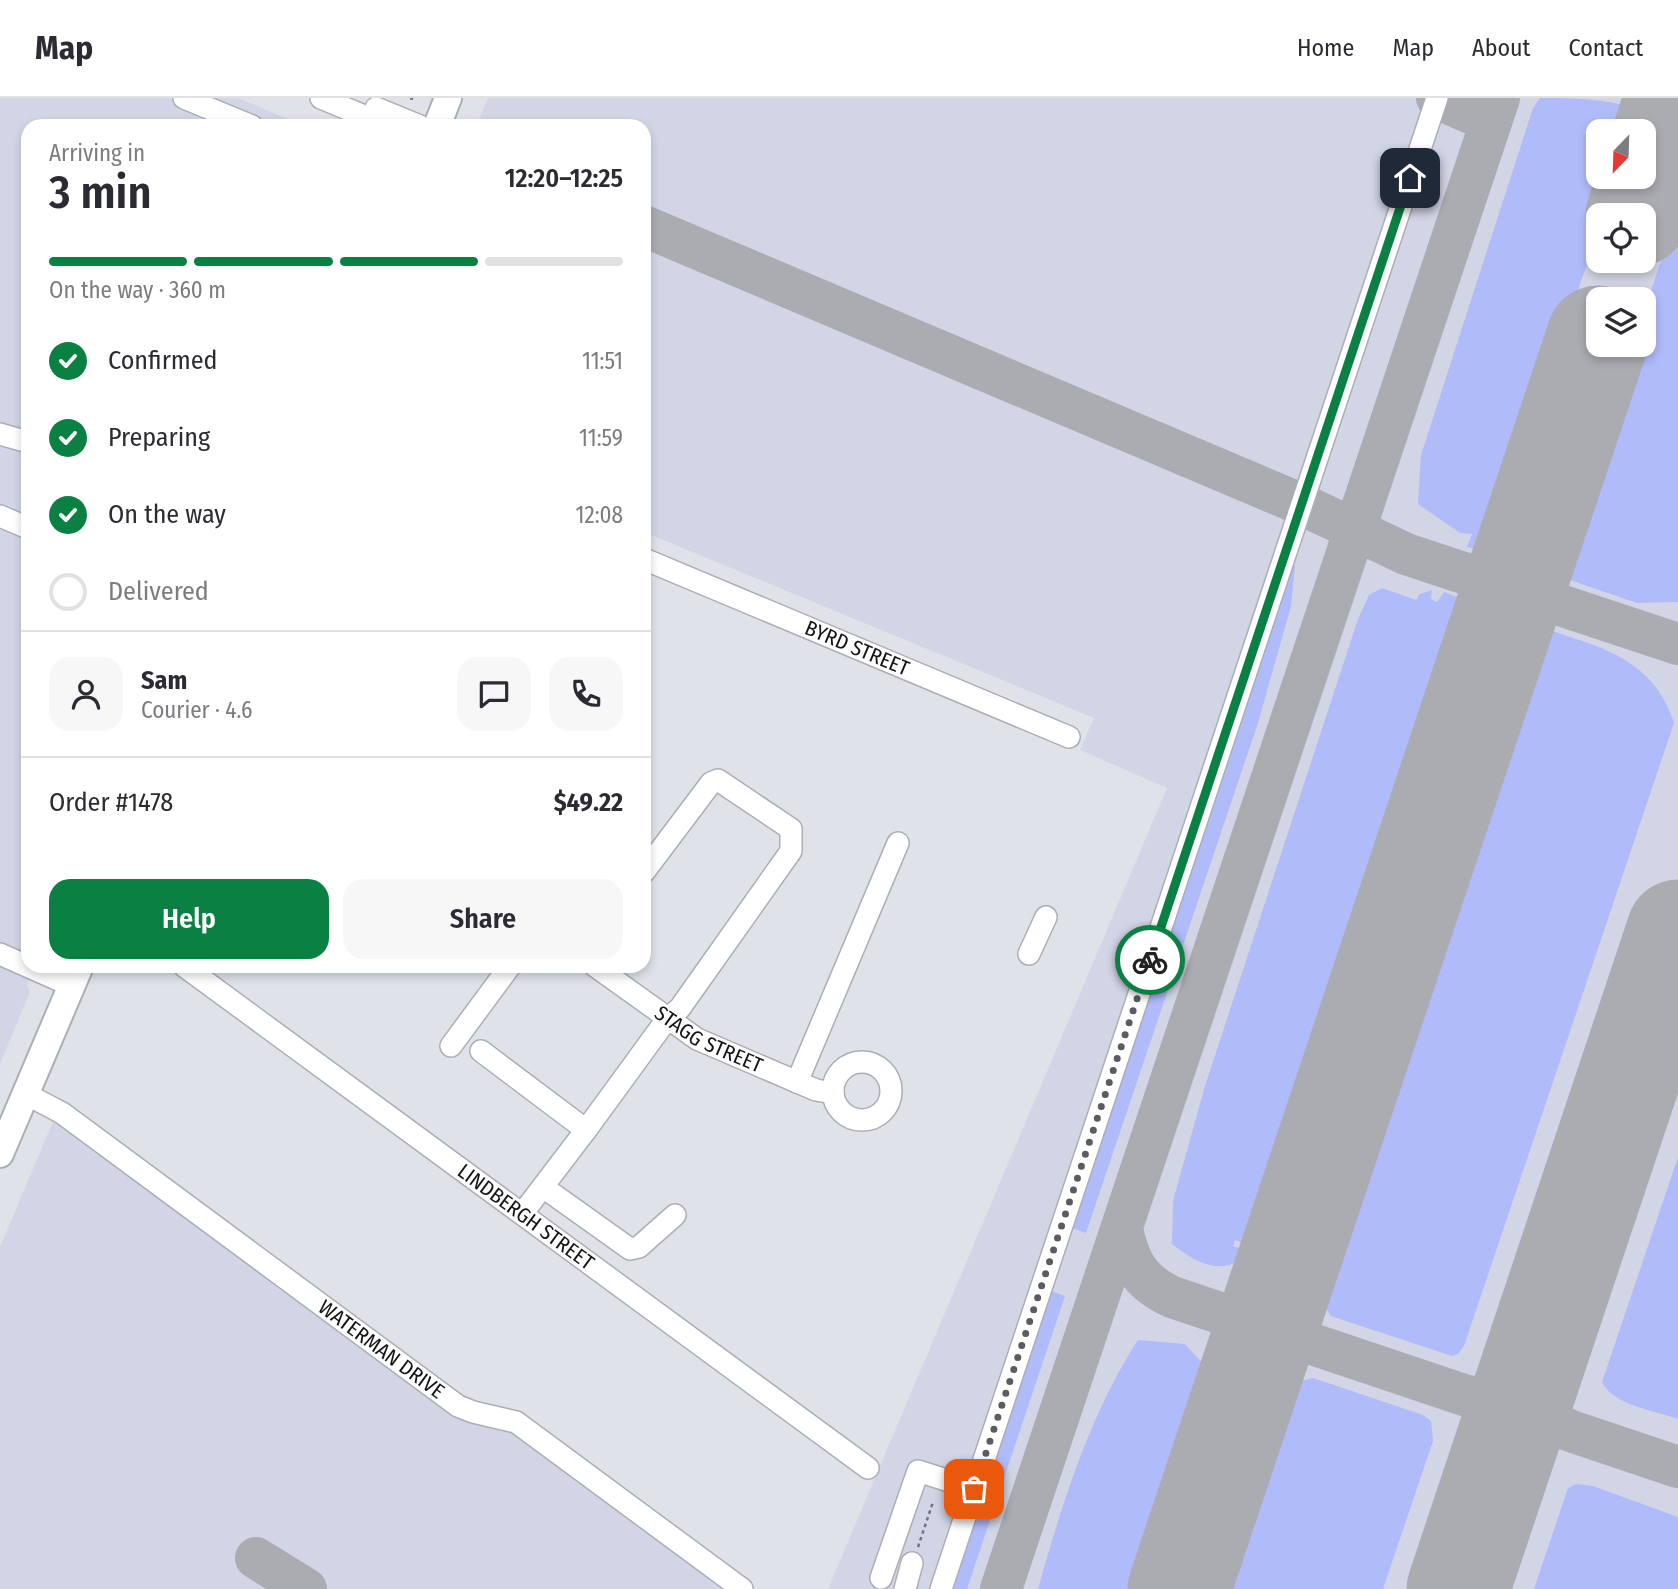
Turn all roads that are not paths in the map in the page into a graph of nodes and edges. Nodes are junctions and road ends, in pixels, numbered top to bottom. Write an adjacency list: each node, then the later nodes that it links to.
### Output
1 (184, 98): 6 (street)
2 (354, 98): 8 (street)
3 (449, 98): 9 (main road)
4 (1437, 98): 38 (street)
5 (327, 99): 7 (street)
6 (235, 119)
7 (372, 119)
8 (404, 119)
9 (440, 119)
10 (0, 434): 11 (street)
11 (21, 440)
12 (0, 516): 13 (street)
13 (21, 525)
14 (651, 562): 15 (street, BYRD STREET)
15 (1069, 737)
16 (898, 844): 29 (street)
17 (651, 863): 26 (street)
18 (1046, 917): 20 (street)
19 (0, 954): 21 (street)
20 (1030, 954)
21 (21, 960)
22 (194, 973): 35 (street, LINDBERGH STREET)
23 (505, 973): 27 (street)
24 (605, 973): 26 (street, STAGG STREET)
25 (76, 976): 31 (main road)
26 (667, 1019): 29 (street, STAGG STREET); 32 (street)
27 (452, 1046)
28 (481, 1051): 32 (street)
29 (797, 1082): 30 (street, STAGG STREET)
30 (833, 1093)
31 (26, 1094): 33 (main road); 41 (street, WATERMAN DRIVE)
32 (586, 1130): 34 (street)
33 (0, 1154)
34 (543, 1187): 35 (street); 36 (street)
35 (522, 1214): 37 (street, LINDBERGH STREET)
36 (675, 1215)
37 (868, 1468)
38 (974, 1489): 40 (street); 43 (street)
39 (912, 1563): 42 (street)
40 (881, 1578)
41 (742, 1589)
42 (905, 1589)
43 (941, 1589)

